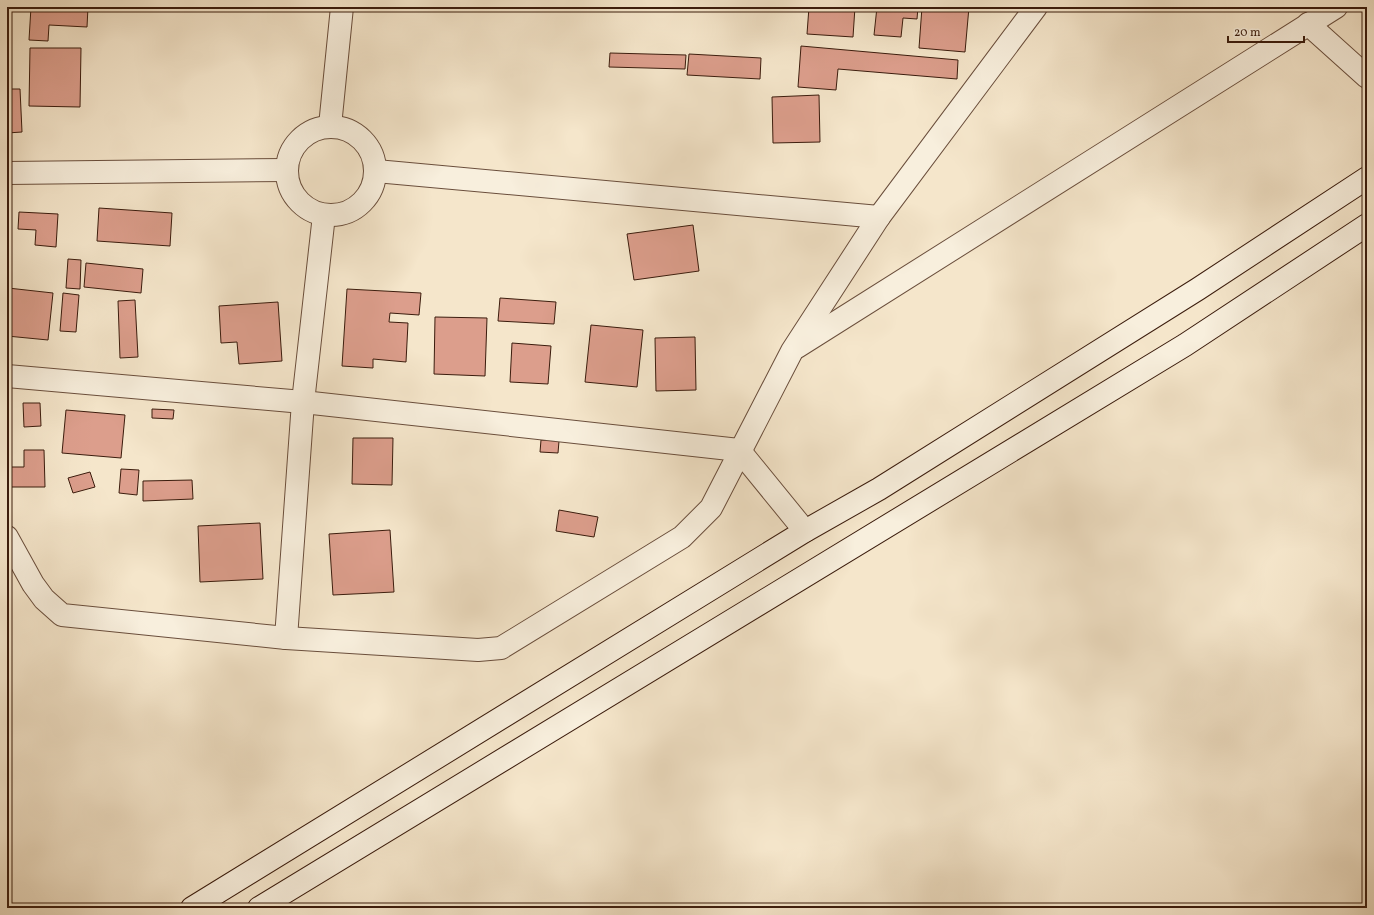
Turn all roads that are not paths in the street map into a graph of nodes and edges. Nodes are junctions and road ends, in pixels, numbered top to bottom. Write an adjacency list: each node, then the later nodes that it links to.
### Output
1 (342, 7): 6 (street)
2 (1036, 7): 12 (street)
3 (1336, 7): 4 (street)
4 (1308, 24): 5 (street); 14 (street)
5 (1367, 77)
6 (330, 126): 7 (street); 8 (street)
7 (286, 170): 9 (street); 11 (street)
8 (376, 171): 11 (street); 12 (street)
9 (7, 173)
10 (1367, 178): 18 (street)
11 (324, 215): 16 (street)
12 (879, 217): 14 (street)
13 (1367, 225): 22 (street)
14 (792, 351): 17 (street)
15 (7, 376): 16 (street)
16 (303, 402): 17 (street); 20 (street)
17 (740, 450): 18 (street); 20 (street)
18 (805, 531): 21 (street)
19 (7, 537): 20 (street)
20 (286, 638)
21 (192, 908)
22 (260, 908)

